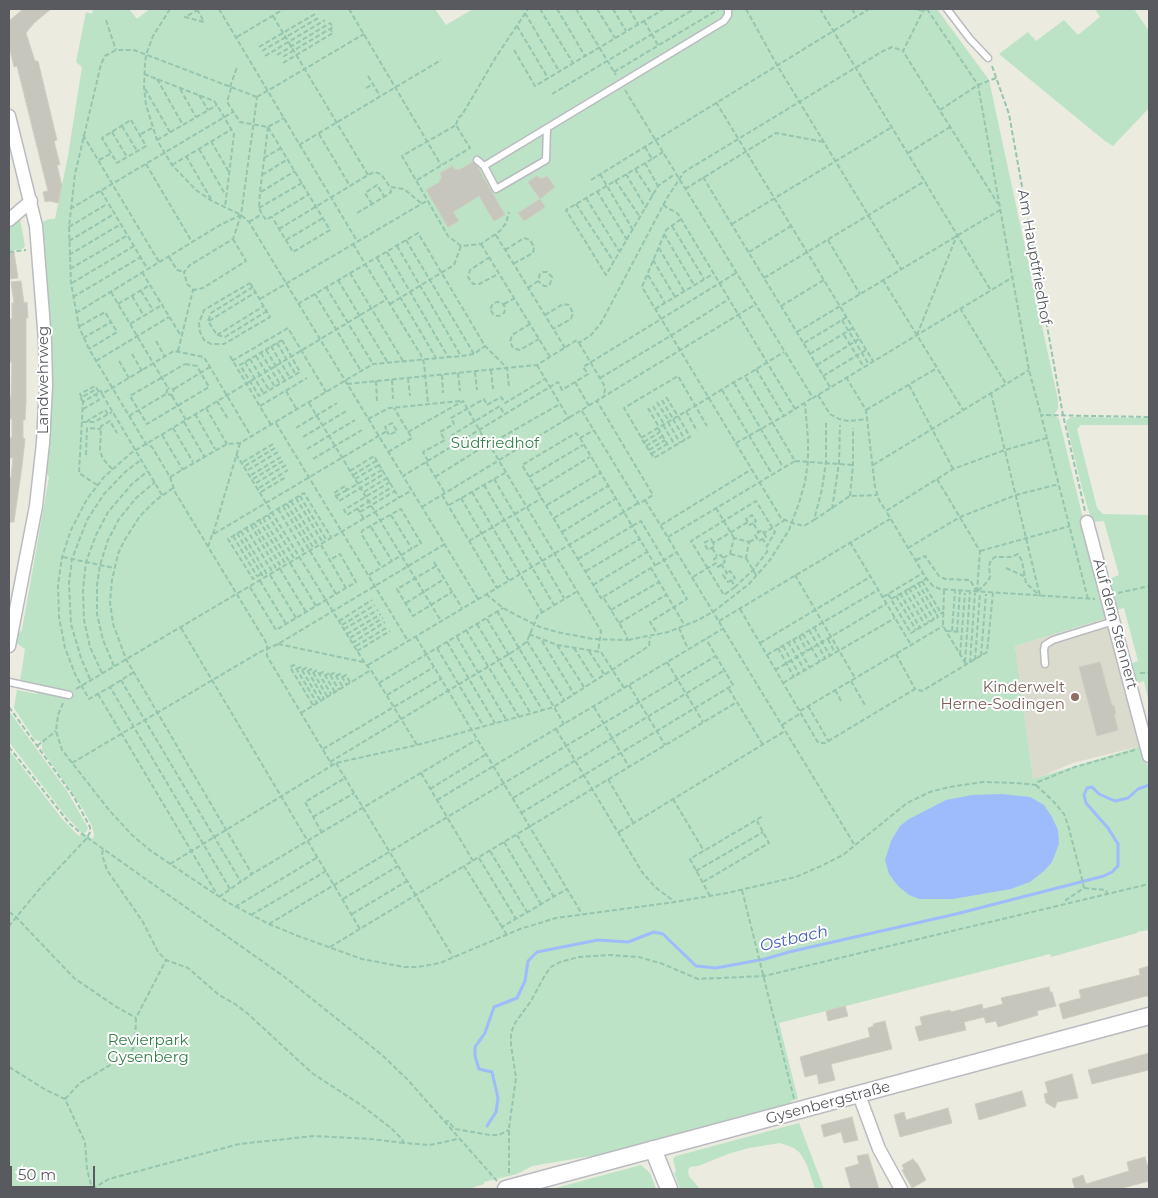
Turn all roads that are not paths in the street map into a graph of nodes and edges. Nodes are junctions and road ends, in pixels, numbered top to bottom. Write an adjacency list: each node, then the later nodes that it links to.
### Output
1 (728, 9): 5 (lane)
2 (947, 9): 3 (lane)
3 (988, 58)
4 (9, 116): 8 (street, Landwehrweg)
5 (547, 128): 7 (lane); 7 (lane)
6 (478, 160): 7 (lane)
7 (484, 166)
8 (31, 201): 9 (street); 12 (street, Landwehrweg)
9 (9, 220)
10 (1087, 522): 11 (street, Auf dem Stennert)
11 (1114, 621): 13 (lane); 16 (street, Auf dem Stennert)
12 (9, 646)
13 (1045, 664)
14 (9, 682): 15 (lane)
15 (69, 695)
16 (1148, 751)
17 (1149, 1016): 18 (street, Gysenbergstraße)
18 (859, 1095): 19 (street, Gysenbergstraße); 22 (street)
19 (653, 1149): 20 (street, Gysenbergstraße); 21 (street)
20 (504, 1185)
21 (669, 1189)
22 (901, 1189)

